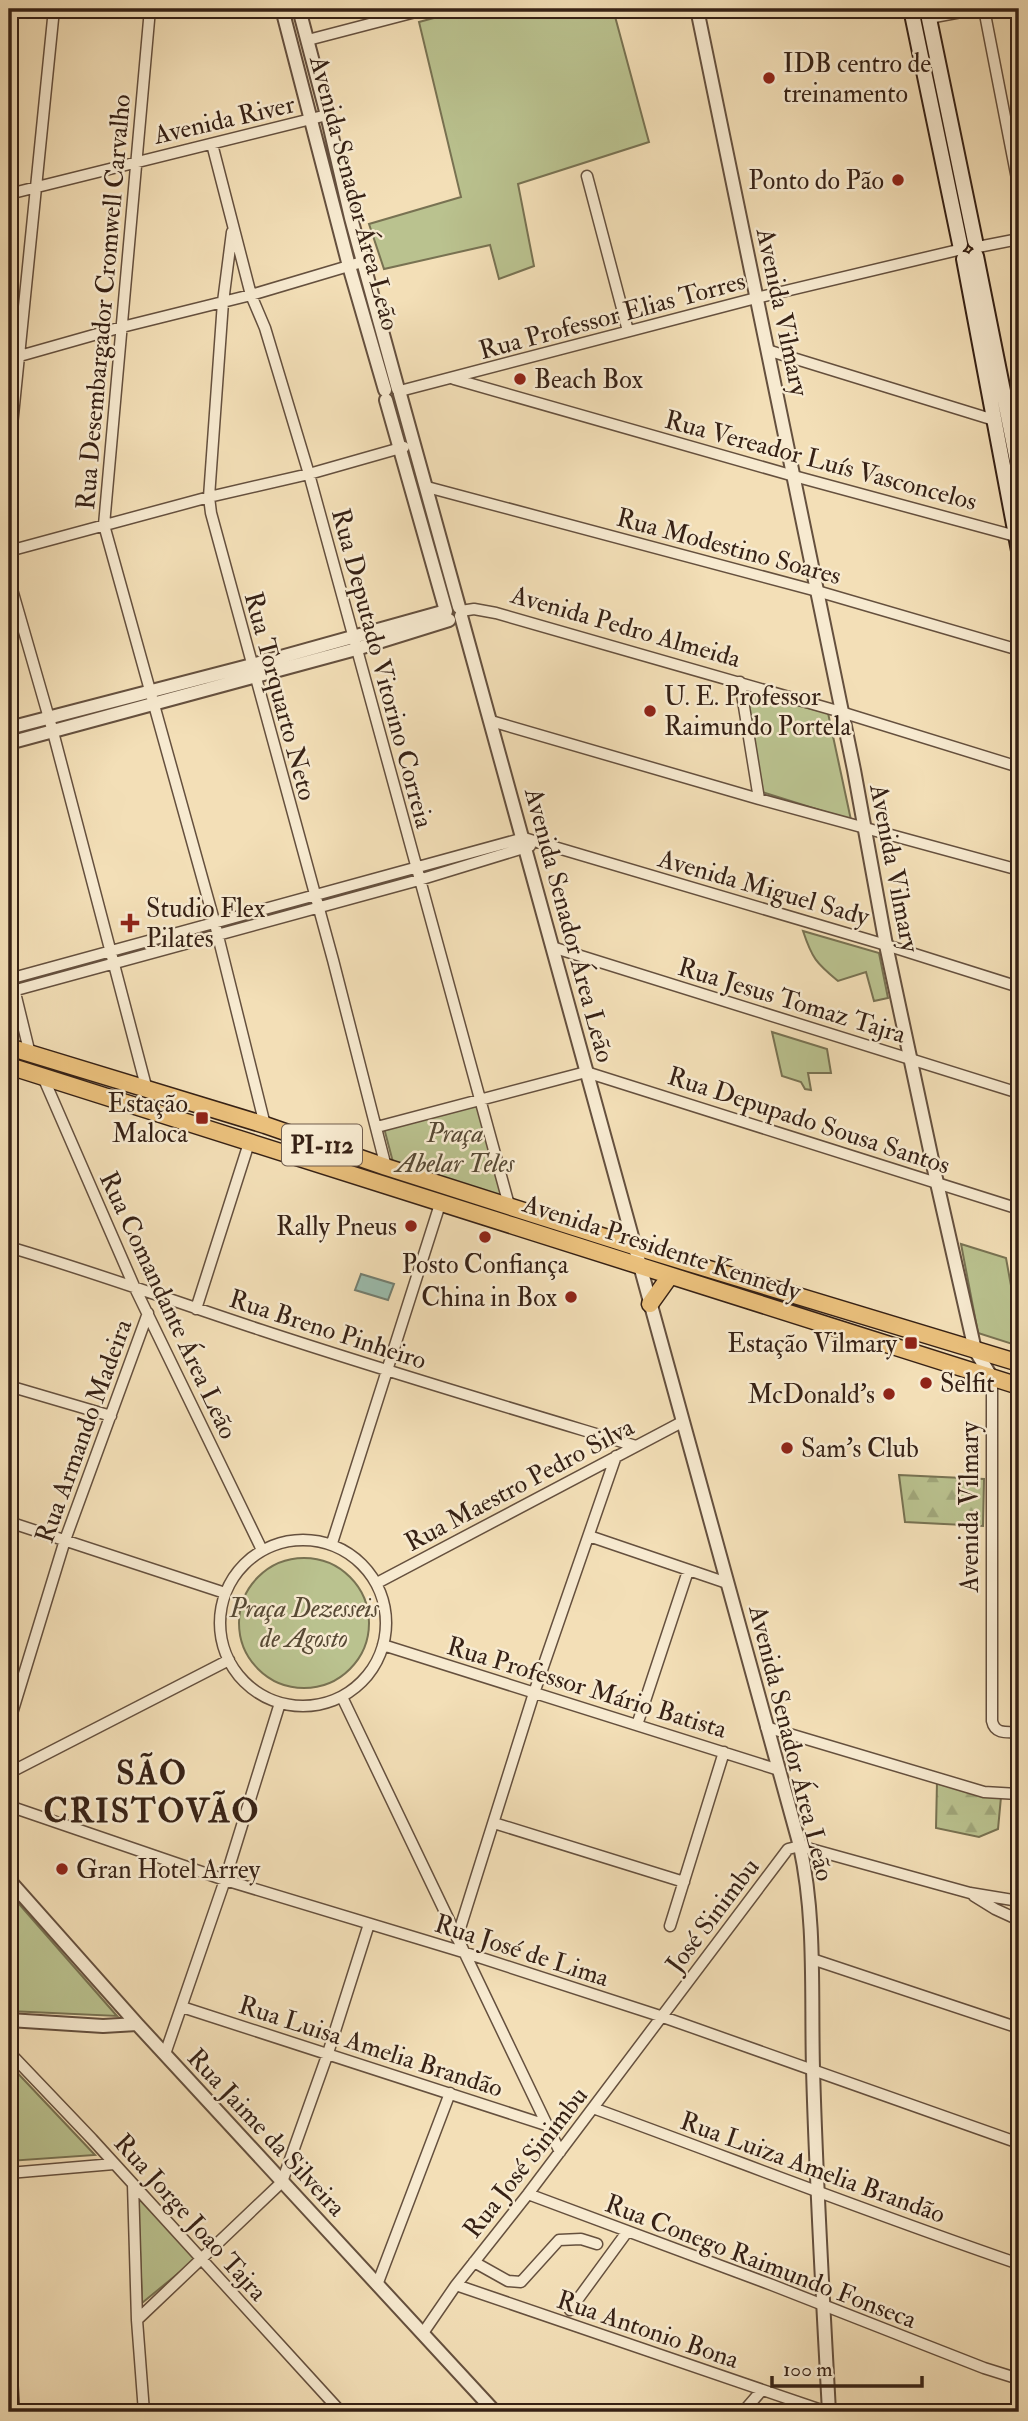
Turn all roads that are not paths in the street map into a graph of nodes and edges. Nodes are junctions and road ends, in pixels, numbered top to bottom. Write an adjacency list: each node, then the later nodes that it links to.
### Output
1 (54, 9): 17 (street)
2 (150, 9): 15 (street, Rua Desembargador Cromwell Carvalho)
3 (282, 9): 13 (street, Avenida Senador Área Leão)
4 (299, 9): 11 (street, Avenida Senador Área Leão)
5 (427, 9): 11 (street)
6 (697, 9): 25 (street, Avenida Vilmary)
7 (977, 9): 9 (street)
8 (984, 9): 18 (street)
9 (928, 14): 10 (main road); 22 (main road)
10 (912, 15): 22 (main road)
11 (308, 40): 12 (street, Avenida Senador Área Leão)
12 (327, 115): 13 (street, Avenida River); 23 (street, Avenida Senador Área Leão)
13 (312, 119): 14 (street, Avenida River); 23 (street, Avenida Senador Área Leão)
14 (212, 144): 15 (street, Avenida River); 20 (street, Rua Deputado Vitorino Correia)
15 (136, 161): 17 (street, Avenida River); 27 (street, Rua Desembargador Cromwell Carvalho)
16 (587, 176): 28 (street)
17 (35, 187): 19 (street, Avenida River); 30 (street)
18 (1019, 189)
19 (9, 194)
20 (232, 228): 24 (street, Rua Deputado Vitorino Correia); 26 (street, Rua Torquarto Neto)
21 (1019, 239): 22 (street, Rua Professor Elias Torres)
22 (968, 250): 25 (street, Rua Professor Elias Torres); 34 (main road); 37 (main road)
23 (356, 264): 24 (street); 32 (street, Avenida Senador Área Leão); 33 (street, Avenida Senador Área Leão)
24 (251, 295): 26 (street); 38 (street, Rua Deputado Vitorino Correia)
25 (757, 298): 28 (street, Rua Professor Elias Torres); 29 (street, Avenida Vilmary)
26 (223, 302): 27 (street); 41 (street, Rua Torquarto Neto)
27 (122, 327): 30 (street); 42 (street, Rua Desembargador Cromwell Carvalho)
28 (628, 331): 31 (street, Rua Professor Elias Torres)
29 (767, 350): 34 (street); 39 (street, Avenida Vilmary)
30 (13, 358): 36 (street)
31 (454, 379): 32 (street, Rua Professor Elias Torres); 39 (street, Rua Vereador Luís Vasconcelos)
32 (399, 392): 33 (street); 35 (street, Avenida Senador Área Leão)
33 (385, 395): 35 (street, Avenida Senador Área Leão)
34 (994, 420): 43 (main road)
35 (407, 446): 38 (street); 40 (street, Avenida Senador Área Leão); 48 (street, Avenida Senador Área Leão)
36 (9, 455)
37 (1019, 471)
38 (309, 474): 41 (street); 49 (street, Rua Deputado Vitorino Correia)
39 (794, 476): 43 (street, Rua Vereador Luís Vasconcelos); 47 (street, Avenida Vilmary)
40 (427, 487): 47 (street, Rua Modestino Soares); 48 (street, Avenida Senador Área Leão)
41 (209, 497): 42 (street); 51 (street, Rua Torquarto Neto)
42 (104, 525): 44 (street); 53 (street, Rua Desembargador Cromwell Carvalho)
43 (1018, 536): 45 (main road)
44 (9, 551)
45 (1019, 551)
46 (9, 579): 55 (street)
47 (817, 591): 50 (street, Rua Modestino Soares); 54 (street, Avenida Vilmary)
48 (455, 613): 49 (street, Avenida Pedro Almeida); 52 (street, Avenida Pedro Almeida); 56 (street, Avenida Senador Área Leão)
49 (354, 644): 51 (street, Avenida Pedro Almeida); 64 (street, Rua Deputado Vitorino Correia)
50 (1019, 650)
51 (254, 671): 53 (street, Avenida Pedro Almeida); 67 (street, Rua Torquarto Neto)
52 (740, 682): 54 (street, Avenida Pedro Almeida); 61 (street)
53 (152, 697): 55 (street, Avenida Pedro Almeida); 58 (street, Avenida Pedro Almeida); 69 (street, Rua Desembargador Cromwell Carvalho)
54 (841, 712): 60 (street, Avenida Pedro Almeida); 62 (street, Avenida Vilmary)
55 (49, 717): 57 (street, Avenida Pedro Almeida); 58 (street)
56 (491, 721): 61 (street); 63 (street, Avenida Senador Área Leão)
57 (9, 728)
58 (53, 732): 59 (street, Avenida Pedro Almeida); 72 (street)
59 (9, 743)
60 (1019, 767)
61 (759, 799): 62 (street)
62 (865, 828): 65 (street); 70 (street, Avenida Vilmary)
63 (528, 843): 64 (street); 66 (street); 70 (street, Avenida Miguel Sady); 71 (street, Avenida Senador Área Leão)
64 (416, 866): 66 (street, Rua Deputado Vitorino Correia); 67 (street)
65 (1019, 870)
66 (419, 880): 68 (street); 84 (street, Rua Deputado Vitorino Correia)
67 (315, 895): 68 (street, Rua Torquarto Neto); 69 (street)
68 (318, 906): 69 (street); 86 (street, Rua Torquarto Neto)
69 (216, 929): 72 (street); 85 (street, Rua Desembargador Cromwell Carvalho)
70 (886, 945): 74 (street, Avenida Miguel Sady); 78 (street, Avenida Vilmary)
71 (552, 947): 78 (street, Rua Jesus Tomaz Tajra); 80 (street, Avenida Senador Área Leão)
72 (112, 958): 73 (street); 75 (street); 82 (street)
73 (10, 975): 75 (street)
74 (1019, 987)
75 (12, 992): 77 (street)
76 (9, 1047): 77 (main road, Avenida Presidente Kennedy / PI-112)
77 (30, 1054): 82 (main road, Avenida Presidente Kennedy / PI-112)
78 (911, 1059): 83 (street, Rua Jesus Tomaz Tajra); 91 (street, Avenida Vilmary)
79 (9, 1066): 81 (main road, Avenida Presidente Kennedy / PI-112)
80 (586, 1072): 84 (street); 91 (street, Rua Depupado Sousa Santos); 95 (street, Avenida Senador Área Leão)
81 (43, 1077): 87 (main road, Avenida Presidente Kennedy / PI-112); 99 (street, Rua Comandante Área Leão)
82 (147, 1090): 85 (main road, Avenida Presidente Kennedy / PI-112)
83 (1019, 1093)
84 (481, 1100): 86 (street); 93 (street, Rua Deputado Vitorino Correia)
85 (265, 1125): 89 (main road, Avenida Presidente Kennedy / PI-112)
86 (377, 1127): 89 (street, Rua Torquarto Neto)
87 (248, 1143): 92 (main road, Avenida Presidente Kennedy / PI-112); 101 (street)
88 (9, 1163): 90 (street)
89 (386, 1167): 93 (main road, Avenida Presidente Kennedy / PI-112)
90 (9, 1182)
91 (937, 1183): 94 (street, Rua Depupado Sousa Santos); 103 (street, Avenida Vilmary)
92 (441, 1201): 97 (main road, Avenida Presidente Kennedy / PI-112); 105 (street)
93 (509, 1205): 95 (main road, Avenida Presidente Kennedy / PI-112)
94 (1019, 1209)
95 (633, 1246): 97 (street, Avenida Senador Área Leão); 103 (main road, Avenida Presidente Kennedy / PI-112)
96 (9, 1247): 99 (street, Rua Breno Pinheiro)
97 (640, 1266): 98 (main road, Avenida Presidente Kennedy / PI-112); 100 (street, Avenida Senador Área Leão)
98 (670, 1276): 100 (main road); 106 (main road, Avenida Presidente Kennedy / PI-112)
99 (134, 1286): 101 (street, Rua Breno Pinheiro); 102 (street, Rua Comandante Área Leão)
100 (650, 1304): 110 (street, Avenida Senador Área Leão)
101 (196, 1309): 105 (street, Rua Breno Pinheiro)
102 (148, 1313): 109 (street, Rua Armando Madeira); 117 (street, Rua Comandante Área Leão)
103 (975, 1350): 104 (main road, Avenida Presidente Kennedy / PI-112); 106 (street, Avenida Vilmary)
104 (1019, 1363)
105 (386, 1370): 111 (street, Rua Breno Pinheiro); 116 (street)
106 (992, 1378): 108 (main road, Avenida Presidente Kennedy / PI-112); 131 (street, Avenida Vilmary)
107 (9, 1386): 109 (street)
108 (1019, 1386)
109 (111, 1416): 115 (street, Rua Armando Madeira)
110 (682, 1422): 111 (street, Rua Maestro Pedro Silva); 119 (street, Avenida Senador Área Leão)
111 (636, 1446): 112 (street, Rua Maestro Pedro Silva)
112 (616, 1456): 114 (street); 120 (street, Rua Maestro Pedro Silva)
113 (9, 1522): 115 (street)
114 (589, 1536): 118 (street); 124 (street)
115 (65, 1540): 121 (street); 125 (street, Rua Armando Madeira)
116 (332, 1543): 117 (street); 120 (street)
117 (262, 1550): 121 (street)
118 (688, 1571): 119 (street); 129 (street)
119 (727, 1583): 130 (street, Avenida Senador Área Leão)
120 (377, 1584): 122 (street)
121 (225, 1593): 123 (street)
122 (383, 1645): 124 (street, Rua Professor Mário Batista); 126 (street)
123 (229, 1660): 127 (street); 134 (street)
124 (534, 1693): 129 (street, Rua Professor Mário Batista); 137 (street)
125 (13, 1694): 128 (street, Rua Armando Madeira)
126 (342, 1698): 127 (street); 147 (street)
127 (280, 1703): 140 (street)
128 (9, 1723)
129 (637, 1725): 132 (street, Rua Professor Mário Batista)
130 (766, 1727): 133 (street, Avenida Senador Área Leão); 135 (street)
131 (1019, 1732)
132 (724, 1752): 133 (street, Rua Professor Mário Batista); 141 (street)
133 (779, 1770): 138 (street, Avenida Senador Área Leão)
134 (9, 1773)
135 (1019, 1794)
136 (9, 1806): 140 (street, Rua José de Lima)
137 (494, 1823): 141 (street); 147 (street)
138 (800, 1846): 142 (street); 149 (street, Avenida Senador Área Leão); 151 (street, José Sinimbu)
139 (9, 1880): 153 (street, Rua Jaime da Silveira)
140 (225, 1880): 145 (street, Rua José de Lima); 150 (street)
141 (684, 1882): 146 (street)
142 (971, 1893): 143 (street); 144 (street)
143 (1019, 1901)
144 (1019, 1920)
145 (369, 1924): 148 (street, Rua José de Lima); 156 (street)
146 (670, 1926)
147 (457, 1938): 148 (street)
148 (463, 1952): 151 (street, Rua José de Lima); 161 (street)
149 (812, 1959): 154 (street); 158 (street, Avenida Senador Área Leão)
150 (183, 2007): 156 (street, Rua Luisa Amelia Brandão); 157 (street)
151 (663, 2017): 158 (street, Rua José de Lima); 160 (street, Rua José Sinimbu)
152 (9, 2020): 153 (street)
153 (137, 2024): 157 (street, Rua Jaime da Silveira)
154 (1019, 2028)
155 (9, 2052): 164 (street, Rua Jorge Joao Tajra)
156 (328, 2053): 159 (street, Rua Luisa Amelia Brandão); 166 (street)
157 (165, 2054): 166 (street, Rua Jaime da Silveira)
158 (813, 2068): 162 (street, Rua José de Lima); 168 (street, Avenida Senador Área Leão)
159 (450, 2093): 161 (street, Rua Luisa Amelia Brandão); 175 (street)
160 (593, 2108): 163 (street, Rua José Sinimbu); 168 (street, Rua Luiza Amelia Brandão)
161 (546, 2125): 163 (street)
162 (1019, 2143)
163 (560, 2152): 169 (street, Rua José Sinimbu)
164 (114, 2164): 165 (street); 167 (street, Rua Jorge Joao Tajra)
165 (9, 2173)
166 (282, 2182): 172 (street); 175 (street, Rua Jaime da Silveira)
167 (132, 2184): 172 (street, Rua Jorge Joao Tajra); 179 (street)
168 (819, 2190): 174 (street, Rua Luiza Amelia Brandão); 177 (street, Avenida Senador Área Leão)
169 (528, 2194): 170 (street, Rua Conego Raimundo Fonseca); 173 (street, Rua José Sinimbu)
170 (627, 2232): 177 (street, Rua Conego Raimundo Fonseca); 178 (street)
171 (597, 2244): 173 (street)
172 (202, 2259): 179 (street); 186 (street, Rua Jorge Joao Tajra)
173 (474, 2262): 176 (street, Rua José Sinimbu)
174 (1019, 2264)
175 (377, 2285): 181 (street, Rua Jaime da Silveira)
176 (456, 2285): 181 (street, Rua José Sinimbu); 183 (street, Rua Antonio Bona)
177 (824, 2307): 182 (street, Rua Conego Raimundo Fonseca); 189 (street, Avenida Senador Área Leão)
178 (570, 2310)
179 (137, 2320): 185 (street)
180 (9, 2324): 184 (street)
181 (423, 2333): 187 (street, Rua Jaime da Silveira)
182 (1019, 2379)
183 (762, 2390): 188 (street); 189 (street, Rua Antonio Bona)
184 (14, 2412)
185 (144, 2412)
186 (341, 2412)
187 (496, 2412)
188 (743, 2412)
189 (828, 2412)

